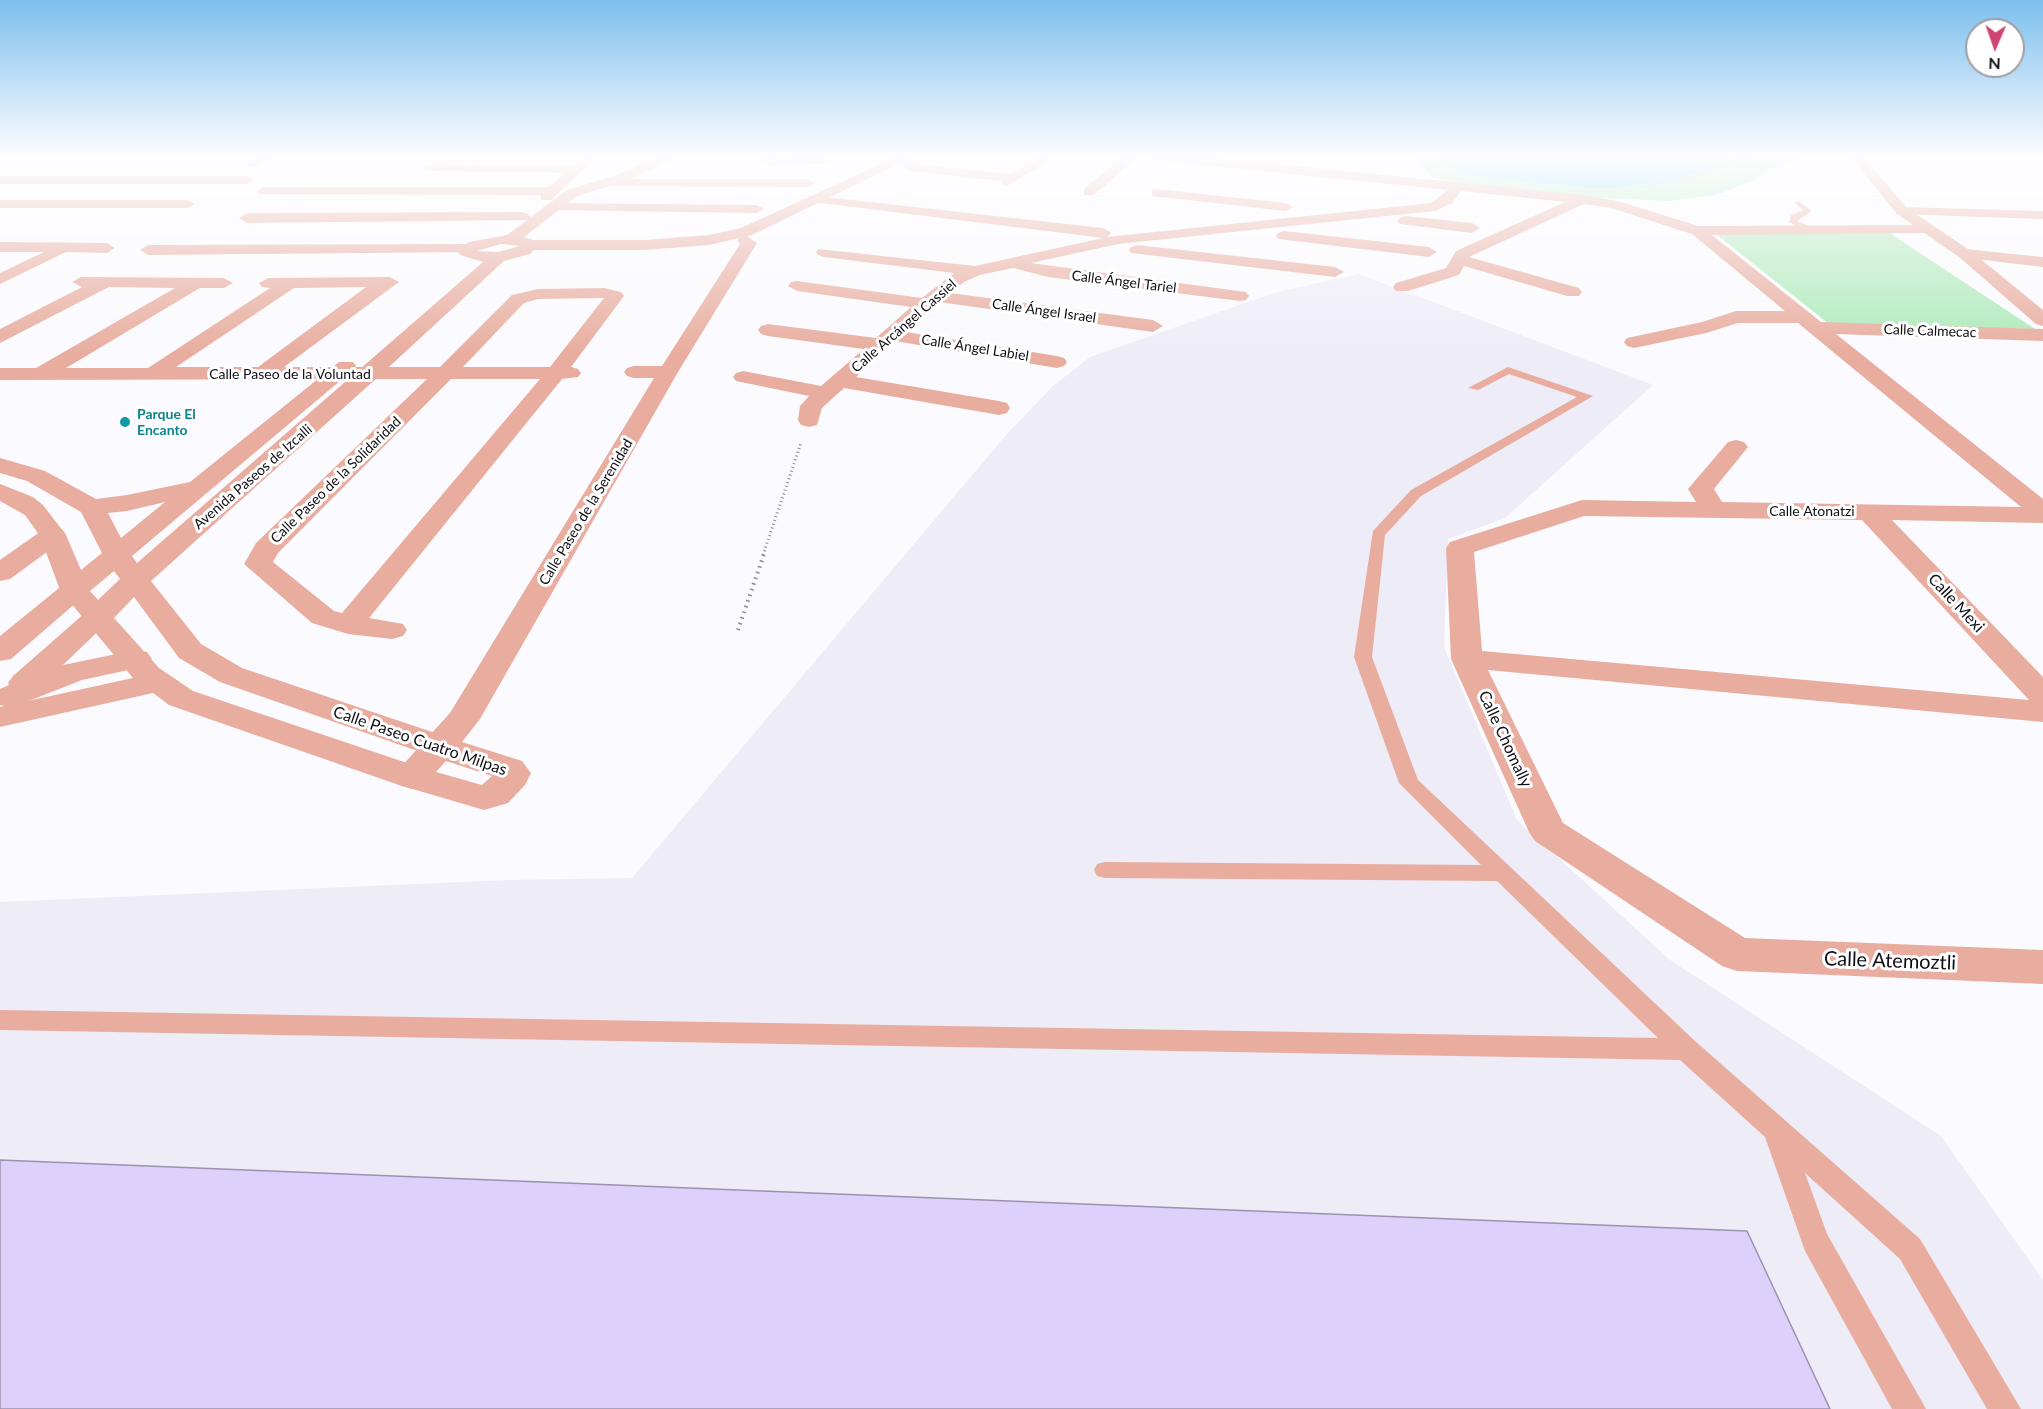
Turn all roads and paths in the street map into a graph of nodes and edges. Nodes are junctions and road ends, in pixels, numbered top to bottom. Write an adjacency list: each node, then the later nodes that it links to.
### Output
1 (241, 222): 15 (street)
2 (518, 222): 28 (street, Avenida Paseos de Izcalli)
3 (528, 222): 28 (street, Avenida Paseos de Izcalli)
4 (769, 222): 29 (street)
5 (796, 222): 22 (street)
6 (1008, 222): 21 (street)
7 (1167, 222): 18 (street)
8 (1283, 222): 14 (street, Calle Arcángel Cassiel)
9 (1413, 222): 16 (street)
10 (1532, 222): 35 (street)
11 (1668, 222): 20 (street)
12 (1793, 222): 19 (lane)
13 (1917, 222): 17 (street)
14 (1247, 225): 18 (street, Calle Arcángel Cassiel); 33 (street)
15 (231, 228)
16 (1472, 228)
17 (1926, 228): 19 (street); 34 (street)
18 (1199, 230): 21 (street, Calle Arcángel Cassiel)
19 (1808, 230): 20 (street)
20 (1697, 231): 53 (street)
21 (1132, 237): 23 (street, Calle Arcángel Cassiel)
22 (745, 240): 29 (street); 62 (street, Calle Paseo de la Serenidad)
23 (1105, 241): 32 (street, Calle Arcángel Cassiel); 39 (street)
24 (1022, 244): 32 (street)
25 (0, 248): 26 (street)
26 (66, 248): 27 (street); 40 (street)
27 (107, 248)
28 (488, 248): 29 (street); 30 (street); 63 (street, Avenida Paseos de Izcalli); 64 (street, Avenida Paseos de Izcalli)
29 (527, 248)
30 (148, 249)
31 (824, 252): 38 (street)
32 (1057, 252): 36 (street, Calle Arcángel Cassiel)
33 (1429, 252)
34 (1965, 254): 37 (street); 52 (street)
35 (1459, 259): 48 (street); 49 (street)
36 (1008, 262): 38 (street, Calle Arcángel Cassiel); 50 (street, Calle Ángel Tariel)
37 (2043, 262)
38 (975, 272): 51 (street, Calle Arcángel Cassiel)
39 (1335, 272)
40 (0, 279)
41 (81, 282): 42 (street)
42 (104, 283): 43 (street); 57 (street)
43 (196, 283): 44 (street); 68 (street)
44 (224, 283)
45 (260, 283): 46 (street)
46 (290, 283): 69 (street); 70 (street)
47 (797, 286): 51 (street, Calle Ángel Israel)
48 (1402, 287)
49 (1573, 292)
50 (1240, 296)
51 (931, 300): 54 (street, Calle Ángel Israel); 58 (street, Calle Arcángel Cassiel)
52 (2043, 320)
53 (1810, 323): 56 (street, Calle Calmecac); 59 (street, Calle Calmecac); 84 (street)
54 (1153, 326)
55 (768, 330): 58 (street, Calle Ángel Labiel)
56 (2043, 335)
57 (0, 337)
58 (887, 340): 60 (street, Calle Ángel Labiel); 72 (street, Calle Arcángel Cassiel)
59 (1634, 342)
60 (1057, 362)
61 (634, 372): 62 (street)
62 (668, 372): 101 (street, Calle Paseo de la Serenidad)
63 (338, 373): 64 (street, Calle Paseo de la Voluntad); 70 (street, Calle Paseo de la Voluntad); 78 (street, Avenida Paseos de Izcalli)
64 (371, 373): 65 (street, Calle Paseo de la Voluntad); 88 (street, Avenida Paseos de Izcalli)
65 (446, 373): 66 (street, Calle Paseo de la Voluntad); 66 (street); 91 (street, Calle Paseo de la Solidaridad)
66 (568, 373): 91 (street)
67 (0, 374): 68 (street, Calle Paseo de la Voluntad)
68 (41, 374): 69 (street, Calle Paseo de la Voluntad)
69 (152, 374): 70 (street, Calle Paseo de la Voluntad)
70 (262, 374)
71 (743, 376): 72 (street)
72 (833, 387): 74 (street); 75 (street, Calle Arcángel Cassiel)
73 (1474, 388): 104 (lane)
74 (999, 408)
75 (809, 420): 93 (path)
76 (1736, 447): 82 (street)
77 (0, 465): 80 (street)
78 (197, 487): 80 (street); 86 (street, Avenida Paseos de Izcalli)
79 (0, 492): 85 (street, Calle Paseo Cuatro Milpas)
80 (92, 507): 86 (street, Calle Paseo Cuatro Milpas)
81 (1581, 508): 82 (street, Calle Atonatzi); 96 (street, Calle Chomally)
82 (1714, 510): 83 (street, Calle Atonatzi)
83 (1868, 511): 84 (street, Calle Atonatzi); 98 (street, Calle Mexi)
84 (2043, 513)
85 (53, 534): 87 (street); 89 (street, Calle Paseo Cuatro Milpas)
86 (116, 554): 88 (street, Calle Paseo Cuatro Milpas); 89 (street, Avenida Paseos de Izcalli)
87 (0, 573)
88 (135, 580): 90 (street, Avenida Paseos de Izcalli); 101 (street, Calle Paseo Cuatro Milpas)
89 (74, 590): 90 (street, Calle Paseo Cuatro Milpas); 94 (street, Avenida Paseos de Izcalli)
90 (97, 618): 95 (street, Calle Paseo Cuatro Milpas); 99 (street, Avenida Paseos de Izcalli)
91 (348, 625): 92 (street, Calle Paseo de la Solidaridad)
92 (392, 630)
93 (738, 630)
94 (0, 652)
95 (136, 659): 97 (street, Calle Paseo Cuatro Milpas); 99 (street)
96 (1467, 659): 100 (street); 105 (street, Calle Chomally)
97 (159, 682): 99 (street); 102 (street, Calle Paseo Cuatro Milpas)
98 (2043, 696)
99 (3, 706)
100 (2043, 712)
101 (441, 747): 102 (street, Calle Paseo de la Serenidad); 102 (street, Calle Paseo Cuatro Milpas)
102 (412, 777)
103 (1105, 870): 104 (lane)
104 (1501, 873): 108 (lane)
105 (1737, 954): 106 (street, Calle Atemoztli)
106 (2043, 968)
107 (0, 1020): 108 (lane)
108 (1686, 1049): 109 (lane)
109 (1775, 1127): 110 (lane); 111 (lane)
110 (1910, 1409)
111 (2005, 1409)

